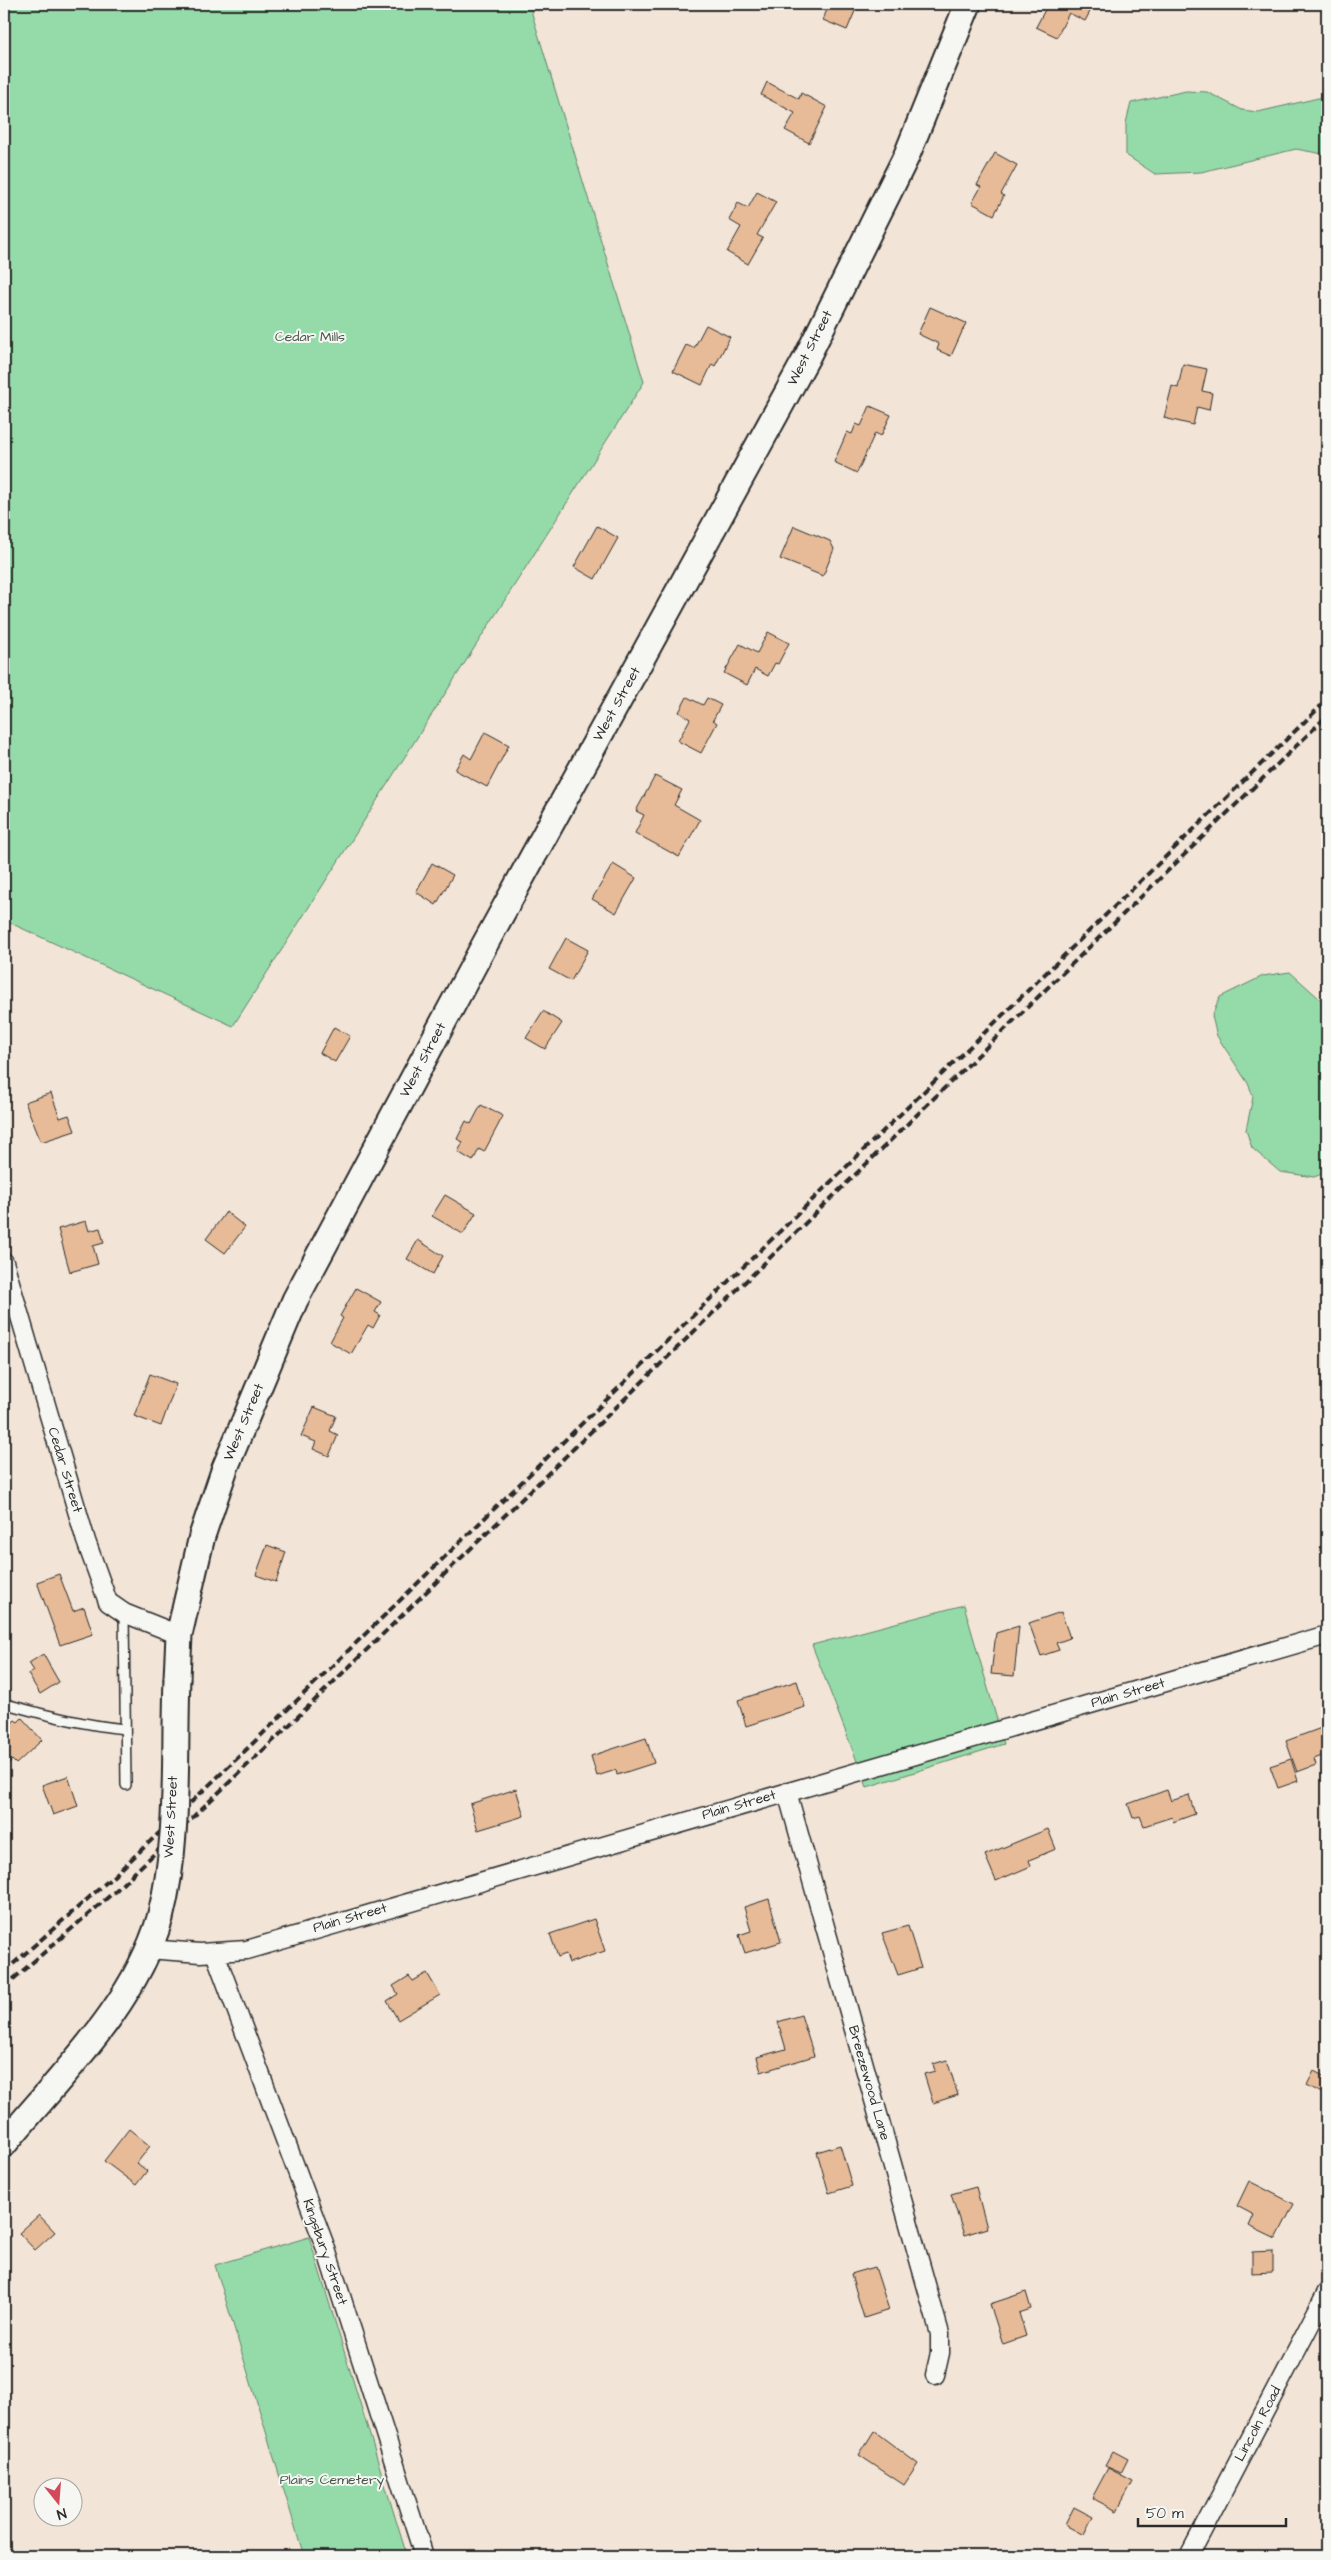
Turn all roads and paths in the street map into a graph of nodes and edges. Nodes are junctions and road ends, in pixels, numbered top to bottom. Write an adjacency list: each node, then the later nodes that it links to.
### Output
1 (968, 4): 4 (main road, West Street)
2 (4, 1266): 3 (street, Cedar Street)
3 (124, 1613): 4 (street, Cedar Street); 7 (lane)
4 (179, 1635): 10 (main road, West Street, bridge)
5 (1327, 1635): 9 (street, Plain Street)
6 (6, 1704): 7 (lane)
7 (125, 1729): 8 (lane)
8 (126, 1785)
9 (787, 1792): 11 (street, Plain Street); 14 (street, Breezewood Lane)
10 (148, 1949): 11 (street, Plain Street); 12 (main road, West Street)
11 (215, 1953): 15 (street, Kingsbury Street)
12 (4, 2144)
13 (1327, 2292): 16 (street, Lincoln Road)
14 (935, 2375)
15 (424, 2556)
16 (1189, 2556)

